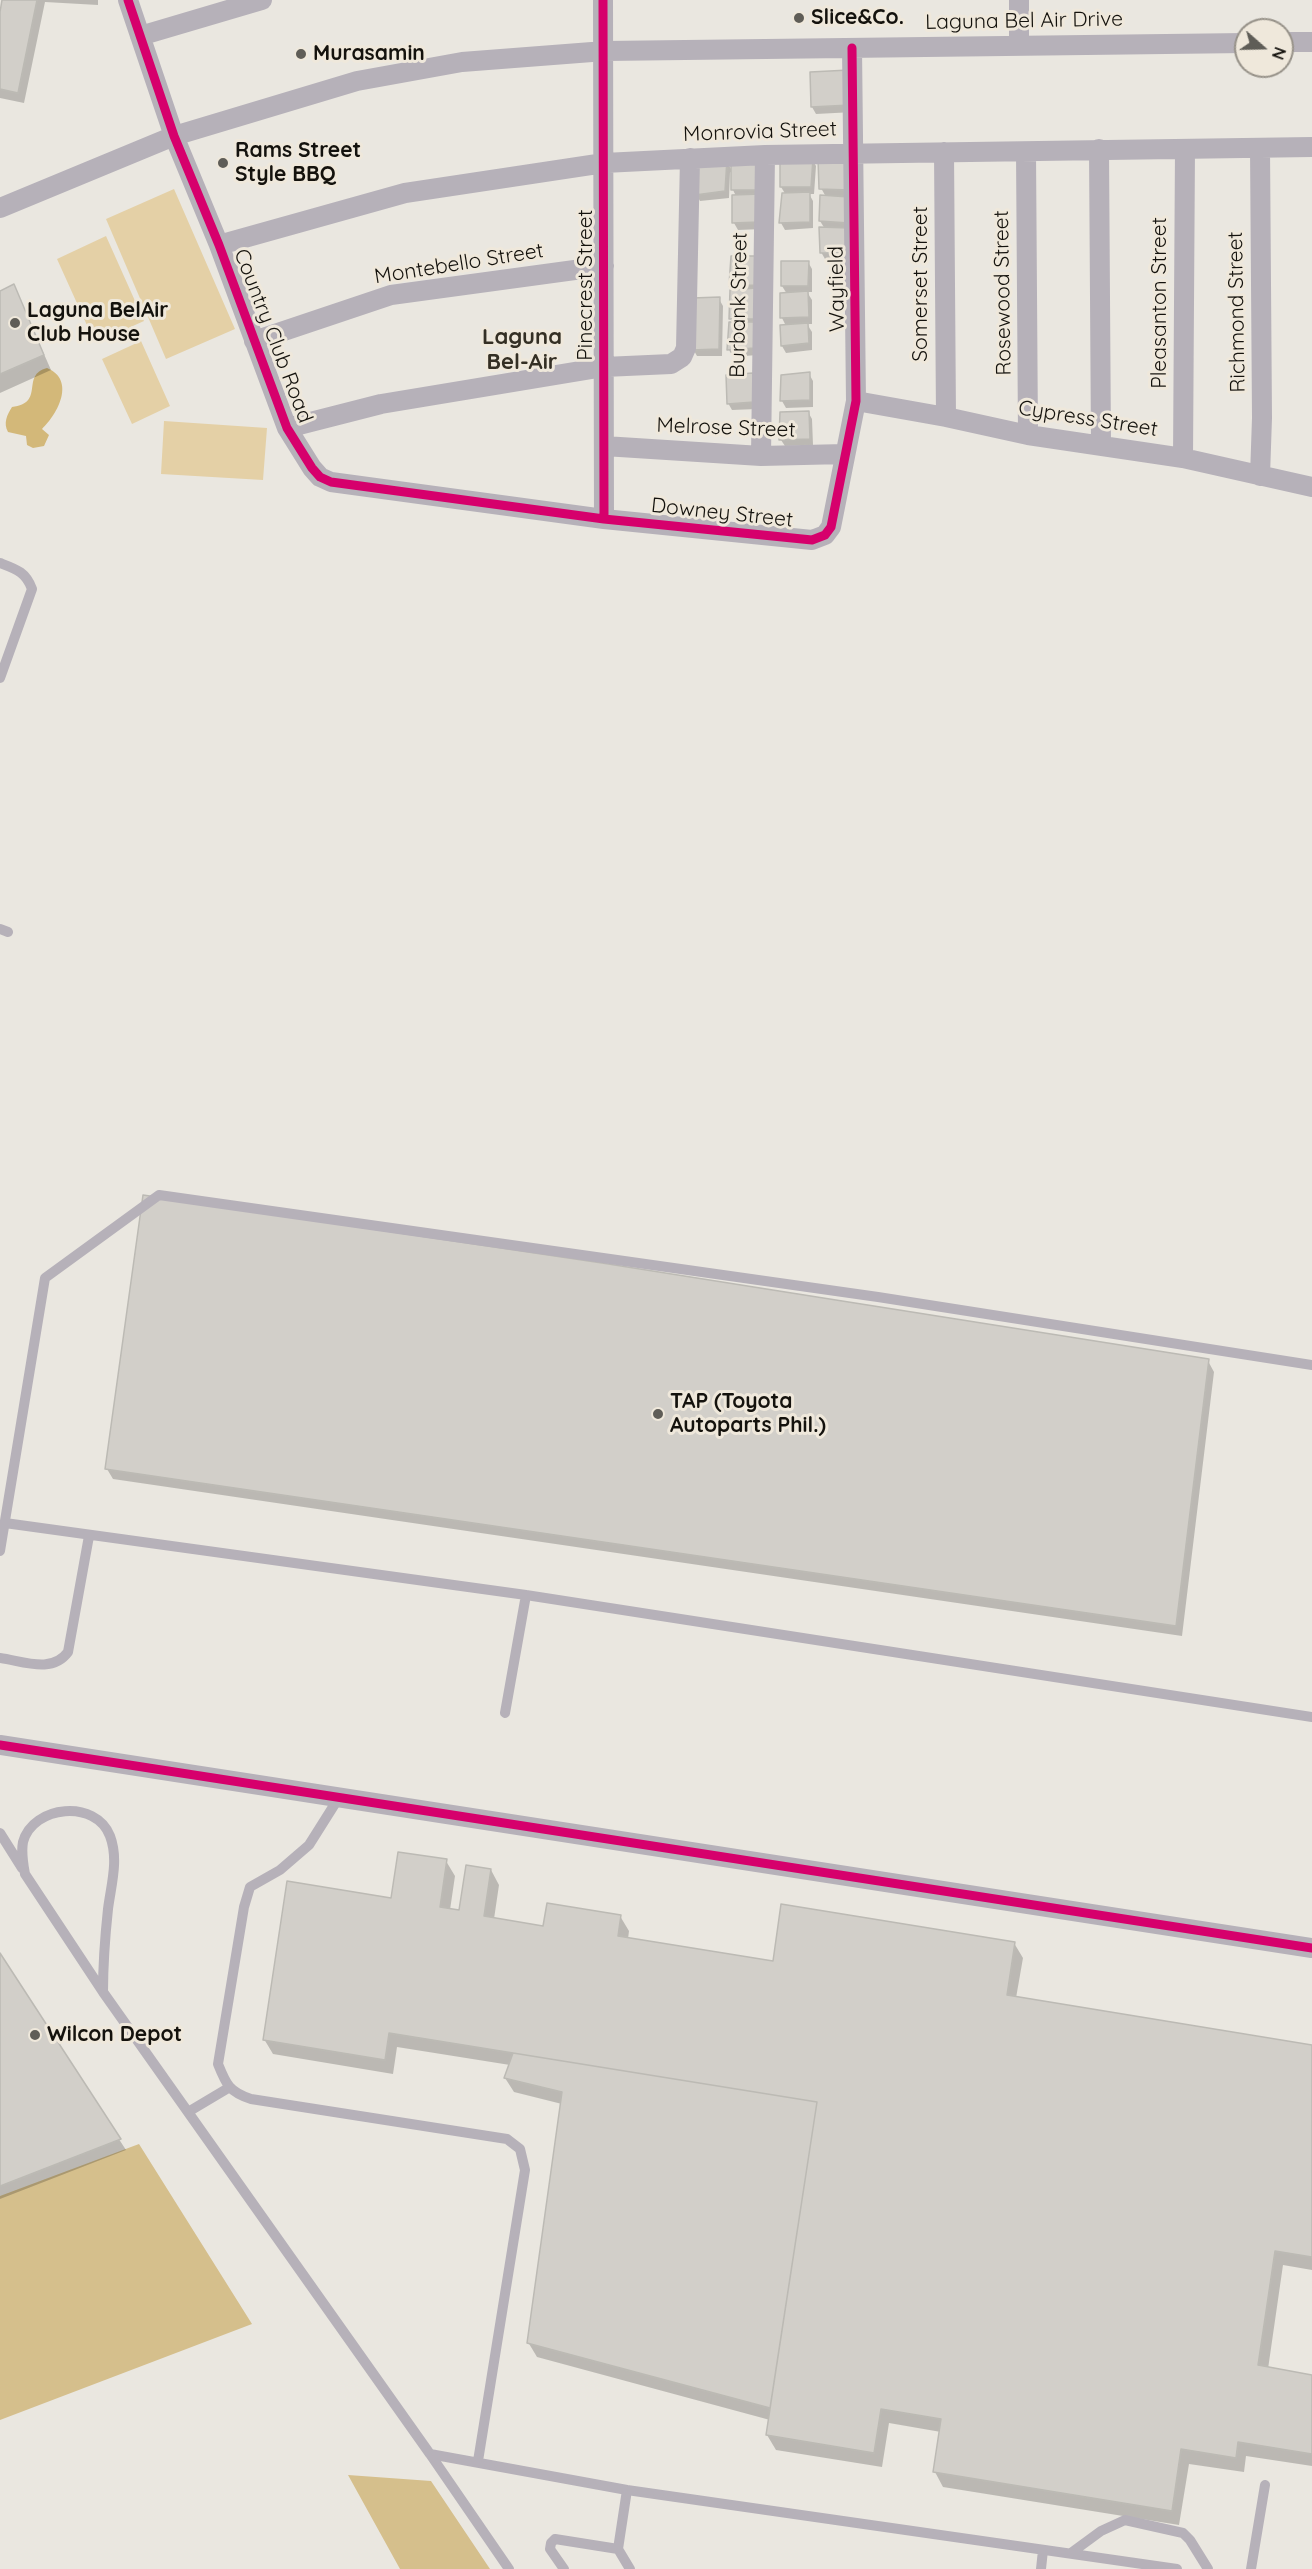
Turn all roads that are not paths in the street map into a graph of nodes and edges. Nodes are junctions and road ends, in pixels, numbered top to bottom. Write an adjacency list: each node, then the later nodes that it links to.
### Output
1 (128, 0): 5 (street, Country Club Road)
2 (262, 0): 5 (street)
3 (603, 0): 11 (street, Pinecrest Street)
4 (1019, 0): 9 (street)
5 (140, 36): 12 (street, Country Club Road)
6 (1294, 42): 7 (street)
7 (1312, 42)
8 (1234, 43): 9 (street, Laguna Bel Air Drive)
9 (1019, 45): 10 (street, Laguna Bel Air Drive)
10 (852, 48): 11 (street, Laguna Bel Air Drive); 19 (street, Wayfield)
11 (605, 51): 12 (street, Laguna Bel Air Drive); 22 (street, Pinecrest Street)
12 (174, 136): 23 (street, Laguna Bel Air Drive); 24 (street, Country Club Road)
13 (1260, 147): 14 (street, Monrovia Street); 15 (street, Monrovia Street); 37 (street, Richmond Street)
14 (1312, 147)
15 (1185, 148): 16 (street, Monrovia Street); 36 (street, Pleasanton Street)
16 (1099, 149): 18 (street, Monrovia Street); 32 (street)
17 (944, 152): 18 (street, Monrovia Street); 19 (street, Monrovia Street); 29 (street, Somerset Street)
18 (1026, 152): 31 (street, Rosewood Street)
19 (853, 153): 20 (street, Monrovia Street); 28 (street, Wayfield)
20 (765, 155): 21 (street, Monrovia Street); 35 (street, Burbank Street)
21 (690, 158): 22 (street, Monrovia Street); 27 (street)
22 (604, 163): 24 (street, Monrovia Street); 25 (street, Pinecrest Street)
23 (0, 208)
24 (219, 245): 26 (street, Country Club Road)
25 (604, 266): 26 (street, Montebello Street); 27 (street, Pinecrest Street)
26 (254, 341): 30 (street, Country Club Road)
27 (604, 367): 30 (street); 33 (street, Pinecrest Street)
28 (856, 401): 29 (street, Cypress Street); 34 (street, Wayfield)
29 (946, 417): 31 (street, Cypress Street)
30 (287, 428): 39 (street, Country Club Road)
31 (1028, 435): 32 (street, Cypress Street)
32 (1101, 445): 36 (street, Cypress Street)
33 (604, 446): 35 (street, Melrose Street); 39 (street, Pinecrest Street)
34 (845, 454): 35 (street, Melrose Street); 40 (street, Wayfield)
35 (761, 456)
36 (1183, 458): 37 (street, Cypress Street)
37 (1260, 476): 38 (street, Cypress Street)
38 (1312, 487)
39 (604, 519): 40 (street, Downey Street)
40 (831, 527)
41 (0, 563): 42 (lane)
42 (0, 678)
43 (1312, 1365): 44 (lane)
44 (5, 1523): 45 (lane); 46 (lane)
45 (89, 1536): 47 (lane); 48 (lane)
46 (0, 1551)
47 (525, 1595): 49 (lane); 50 (lane)
48 (0, 1658)
49 (506, 1713)
50 (1312, 1717)
51 (0, 1745): 52 (street)
52 (338, 1799): 55 (street); 57 (lane)
53 (0, 1833): 54 (lane)
54 (25, 1874): 56 (lane); 56 (lane)
55 (1312, 1948)
56 (103, 1992): 58 (lane)
57 (230, 2087): 58 (lane); 60 (lane)
58 (188, 2112): 59 (lane)
59 (430, 2454): 60 (lane); 66 (lane)
60 (478, 2461): 62 (lane)
61 (1265, 2486): 72 (lane)
62 (627, 2490): 63 (lane); 64 (lane)
63 (618, 2549): 67 (lane); 68 (lane)
64 (1043, 2550): 65 (lane); 69 (lane)
65 (1071, 2553): 70 (lane); 71 (lane)
66 (509, 2569)
67 (564, 2569)
68 (630, 2569)
69 (1041, 2569)
70 (1177, 2569)
71 (1208, 2569)
72 (1251, 2569)

